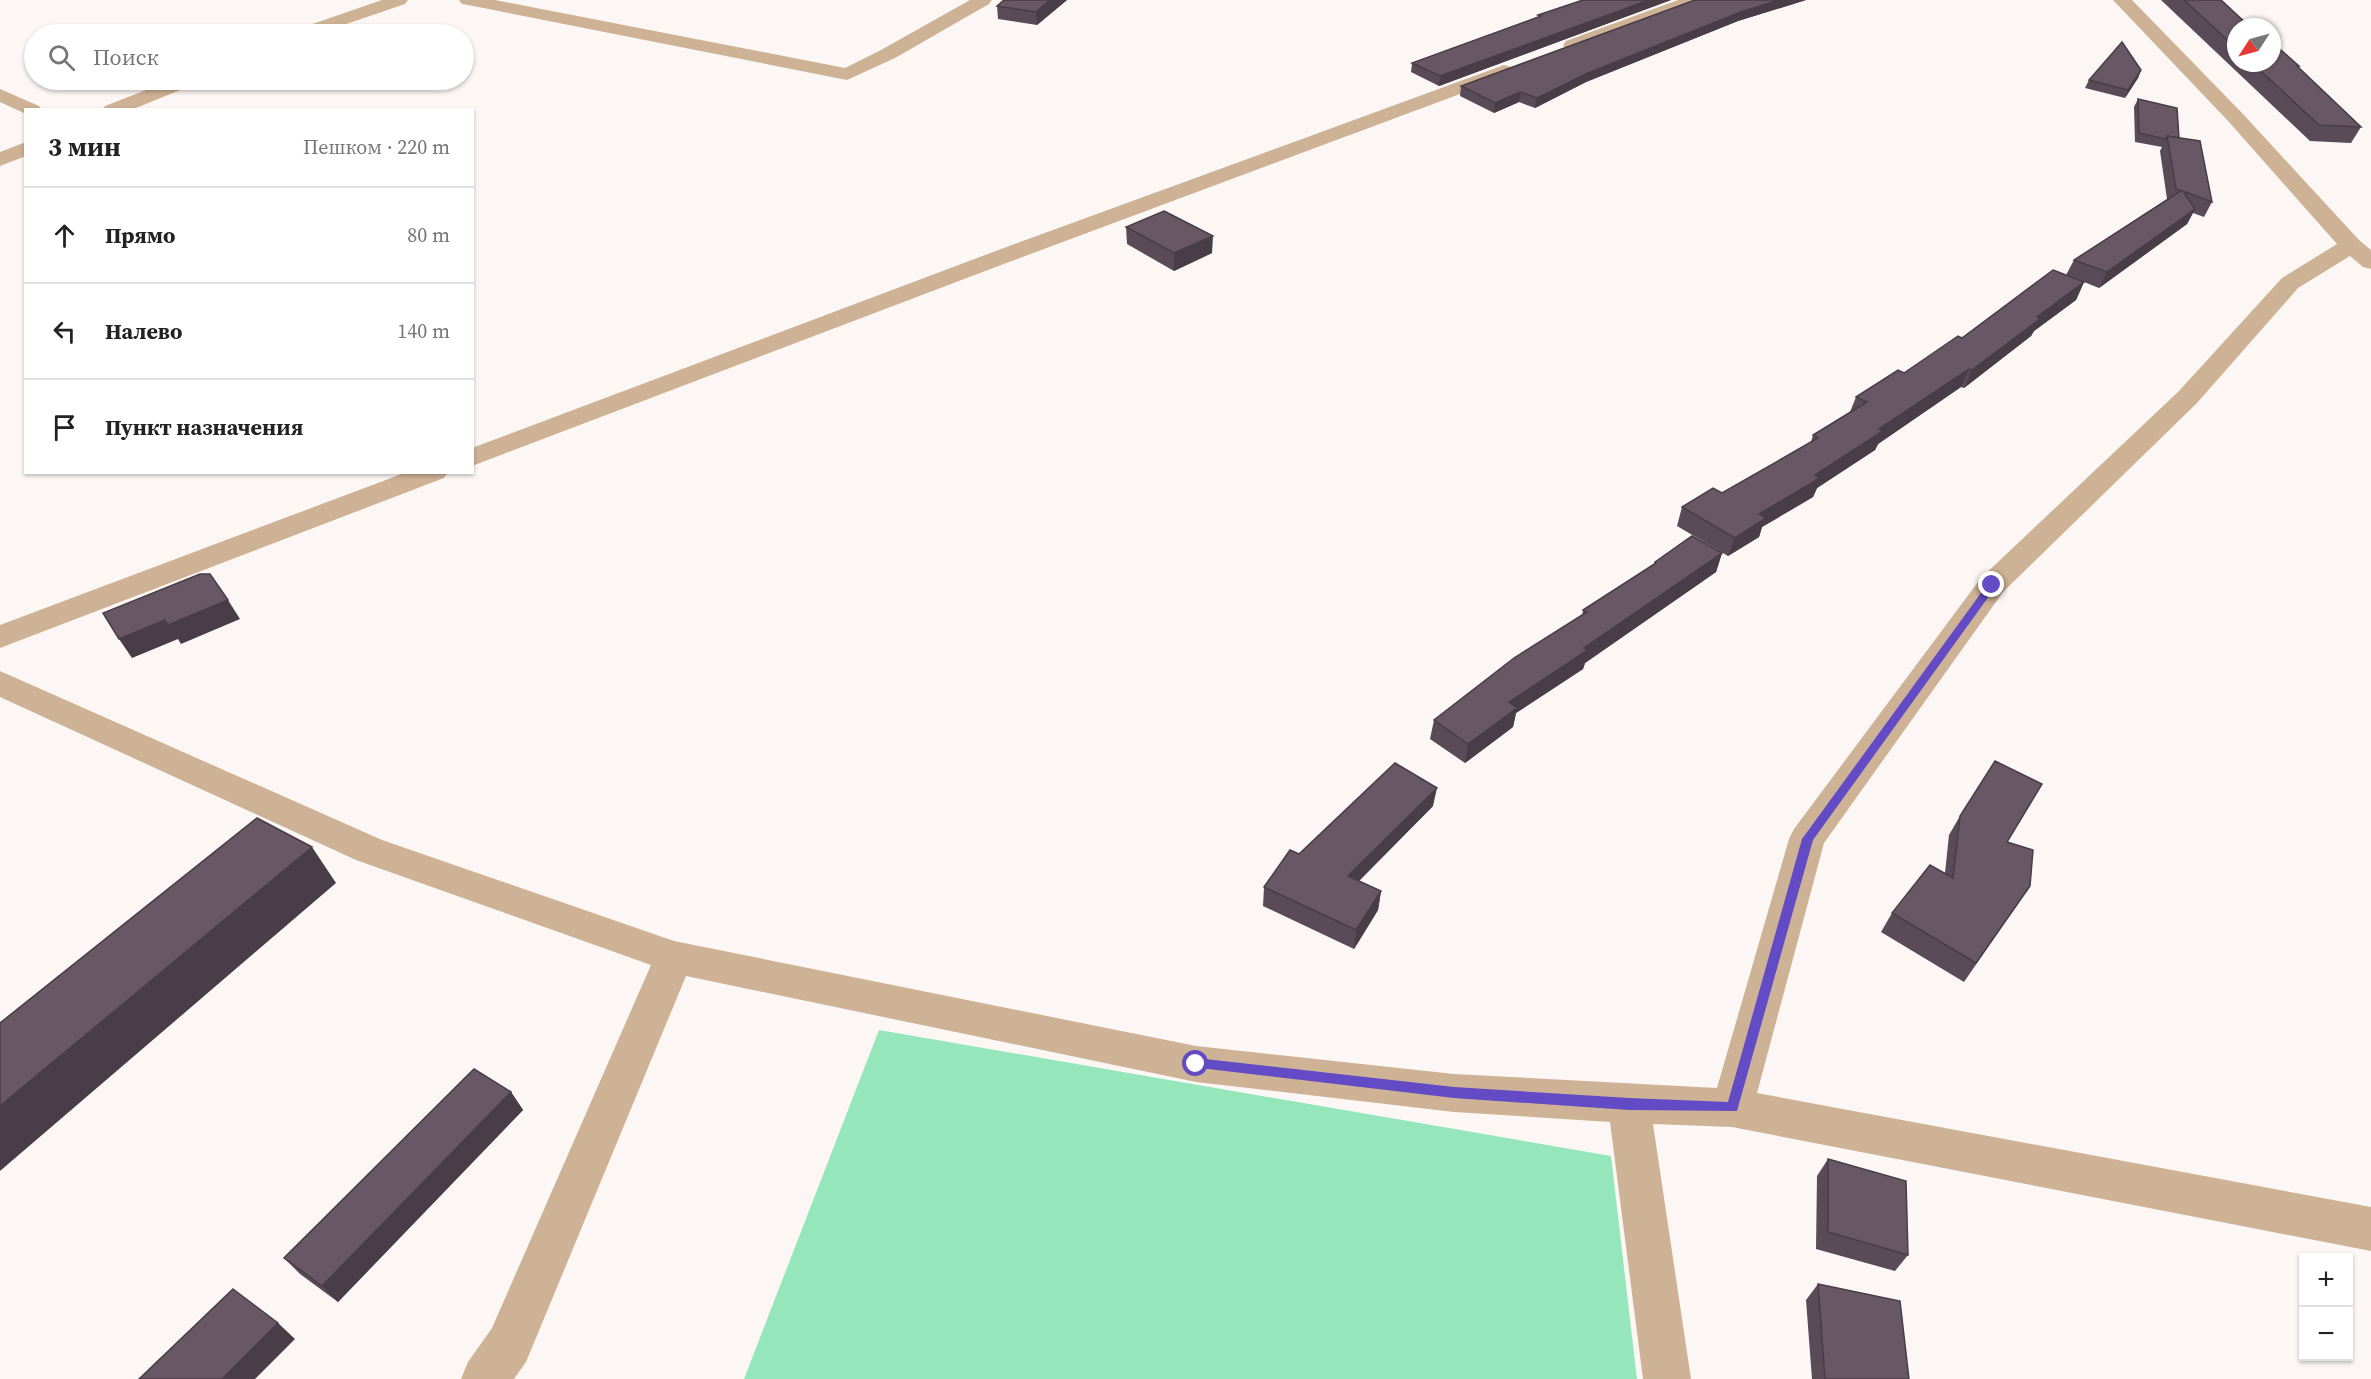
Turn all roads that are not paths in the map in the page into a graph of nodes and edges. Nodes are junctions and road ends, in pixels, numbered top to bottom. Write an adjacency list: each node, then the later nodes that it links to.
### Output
1 (399, 0): 6 (street)
2 (468, 0): 3 (street)
3 (983, 0)
4 (1694, 0): 7 (street)
5 (2122, 0): 15 (street)
6 (330, 24)
7 (1549, 54)
8 (1527, 62): 16 (street)
9 (163, 90): 12 (street)
10 (0, 95): 11 (street)
11 (28, 108)
12 (117, 108)
13 (24, 149): 14 (street)
14 (0, 160)
15 (2361, 253): 22 (street)
16 (474, 457)
17 (429, 474): 18 (street)
18 (0, 637)
19 (0, 683): 20 (street)
20 (675, 957): 21 (street); 24 (street)
21 (1629, 1104): 22 (street); 25 (street)
22 (1732, 1107): 23 (street)
23 (2371, 1229)
24 (485, 1379)
25 (1667, 1379)

